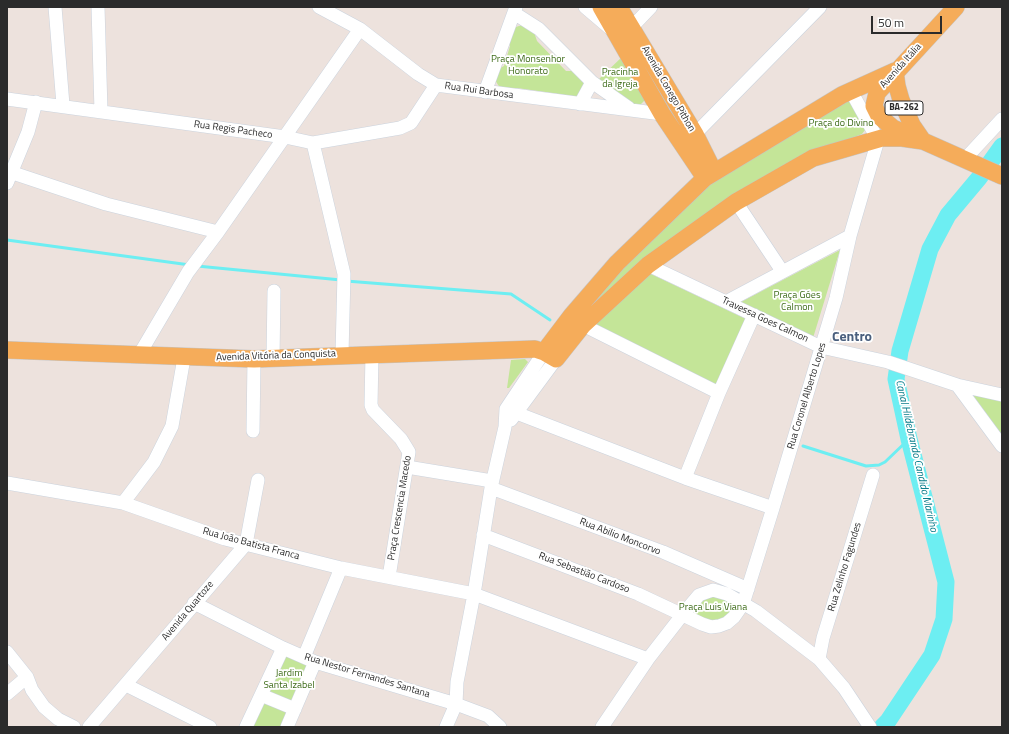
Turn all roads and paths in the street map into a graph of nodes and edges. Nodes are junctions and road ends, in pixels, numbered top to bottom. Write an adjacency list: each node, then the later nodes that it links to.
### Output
1 (56, 7): 22 (street)
2 (98, 7): 25 (street)
3 (319, 7): 11 (street, Rua Rui Barbosa)
4 (585, 7): 12 (street)
5 (601, 7): 12 (main road, Avenida Conego Pithon)
6 (619, 7): 12 (main road, Avenida Conego Pithon)
7 (651, 7): 12 (street)
8 (820, 7): 28 (street)
9 (956, 7): 13 (main road, Avenida Itália)
10 (515, 10): 14 (street); 17 (street)
11 (360, 29): 15 (street, Rua Rui Barbosa); 30 (street)
12 (624, 30): 26 (main road, Avenida Conego Pithon); 28 (main road, Avenida Conego Pithon)
13 (895, 71): 16 (main road); 18 (main road, Avenida Itália); 23 (main road, BA-262)
14 (592, 82): 21 (street); 24 (street)
15 (436, 85): 17 (street, Rua Rui Barbosa); 32 (street, Rua Regis Pacheco)
16 (854, 90): 18 (main road); 29 (street); 35 (main road)
17 (485, 92): 21 (street, Rua Rui Barbosa)
18 (877, 93): 23 (main road); 29 (main road, Avenida Itália)
19 (7, 99): 20 (street, Rua Regis Pacheco)
20 (36, 102): 22 (street, Rua Regis Pacheco); 36 (street)
21 (580, 104): 24 (street, Rua Rui Barbosa)
22 (62, 105): 25 (street, Rua Regis Pacheco)
23 (904, 106): 29 (main road); 31 (main road, BA-262)
24 (630, 109): 26 (street, Rua Rui Barbosa)
25 (101, 111): 30 (street, Rua Regis Pacheco)
26 (662, 114): 35 (main road, Avenida Conego Pithon)
27 (1002, 119): 33 (street)
28 (695, 134): 35 (main road, Avenida Conego Pithon)
29 (889, 136): 31 (main road); 37 (main road); 39 (street, Rua Coronel Alberto Lopes)
30 (284, 137): 32 (street, Rua Regis Pacheco); 38 (street)
31 (923, 141): 33 (main road)
32 (313, 143): 48 (street)
33 (971, 161): 34 (main road)
34 (998, 174)
35 (709, 175): 45 (main road)
36 (8, 176): 38 (street)
37 (736, 202): 40 (main road); 41 (street)
38 (218, 232): 50 (street)
39 (850, 236): 41 (street); 46 (street, Rua Coronel Alberto Lopes)
40 (648, 265): 43 (street, Travessa Goes Calmon); 45 (main road)
41 (782, 271): 43 (street)
42 (274, 292): 53 (street)
43 (726, 302): 44 (street, Travessa Goes Calmon)
44 (754, 315): 46 (street, Travessa Goes Calmon); 56 (street)
45 (577, 320): 51 (main road); 56 (street)
46 (821, 347): 55 (street, Travessa Goes Calmon); 68 (street, Rua Coronel Alberto Lopes)
47 (7, 350): 50 (main road, Avenida Vitória da Conquista)
48 (342, 354): 49 (main road, Avenida Vitória da Conquista); 53 (main road, Avenida Vitória da Conquista)
49 (372, 354): 51 (main road, Avenida Vitória da Conquista); 61 (street, Praça Crescencia Macedo)
50 (139, 355): 52 (main road, Avenida Vitória da Conquista)
51 (550, 355): 58 (street)
52 (184, 358): 54 (main road, Avenida Vitória da Conquista); 67 (street)
53 (273, 358): 54 (main road, Avenida Vitória da Conquista)
54 (254, 359): 59 (street)
55 (957, 385): 57 (street, Travessa Goes Calmon); 60 (street)
56 (719, 393): 63 (street)
57 (1002, 395)
58 (512, 411): 63 (street); 66 (street)
59 (253, 431)
60 (1002, 446)
61 (407, 467): 66 (street, Rua Abilio Moncorvo); 72 (street, Praça Crescencia Macedo)
62 (873, 475): 81 (street, Rua Zelinho Fagundes)
63 (685, 478): 68 (street)
64 (258, 480): 70 (street)
65 (7, 483): 67 (street, Rua João Batista Franca)
66 (491, 485): 69 (street); 73 (street, Rua Abilio Moncorvo)
67 (123, 504): 70 (street, Rua João Batista Franca)
68 (773, 508): 73 (street, Rua Coronel Alberto Lopes)
69 (483, 535): 74 (street); 77 (street, Rua Sebastião Cardoso)
70 (246, 544): 71 (street, Rua João Batista Franca); 75 (street, Avenida Quartoze)
71 (341, 568): 72 (street, Rua João Batista Franca); 82 (street)
72 (389, 577): 74 (street, Rua João Batista Franca)
73 (748, 589): 76 (street, Rua Coronel Alberto Lopes)
74 (474, 594): 80 (street, Rua João Batista Franca); 87 (street)
75 (194, 603): 78 (street, Rua Nestor Fernandes Santana); 84 (street, Avenida Quartoze)
76 (743, 604): 77 (street); 77 (street); 81 (street)
77 (683, 614): 80 (street)
78 (284, 648): 82 (street, Rua Nestor Fernandes Santana); 86 (street)
79 (7, 652): 83 (street)
80 (648, 659): 97 (street)
81 (819, 659): 98 (street)
82 (310, 660): 87 (street, Rua Nestor Fernandes Santana); 88 (street)
83 (27, 677): 85 (street); 90 (street)
84 (126, 685): 91 (street, Avenida Quartoze); 92 (street)
85 (7, 694)
86 (261, 695): 88 (street); 93 (street)
87 (456, 704): 89 (street, Rua Nestor Fernandes Santana); 95 (street)
88 (295, 709): 94 (street)
89 (486, 722): 96 (street)
90 (74, 727)
91 (89, 727)
92 (210, 727)
93 (246, 727)
94 (287, 727)
95 (446, 727)
96 (500, 727)
97 (602, 727)
98 (870, 727)

